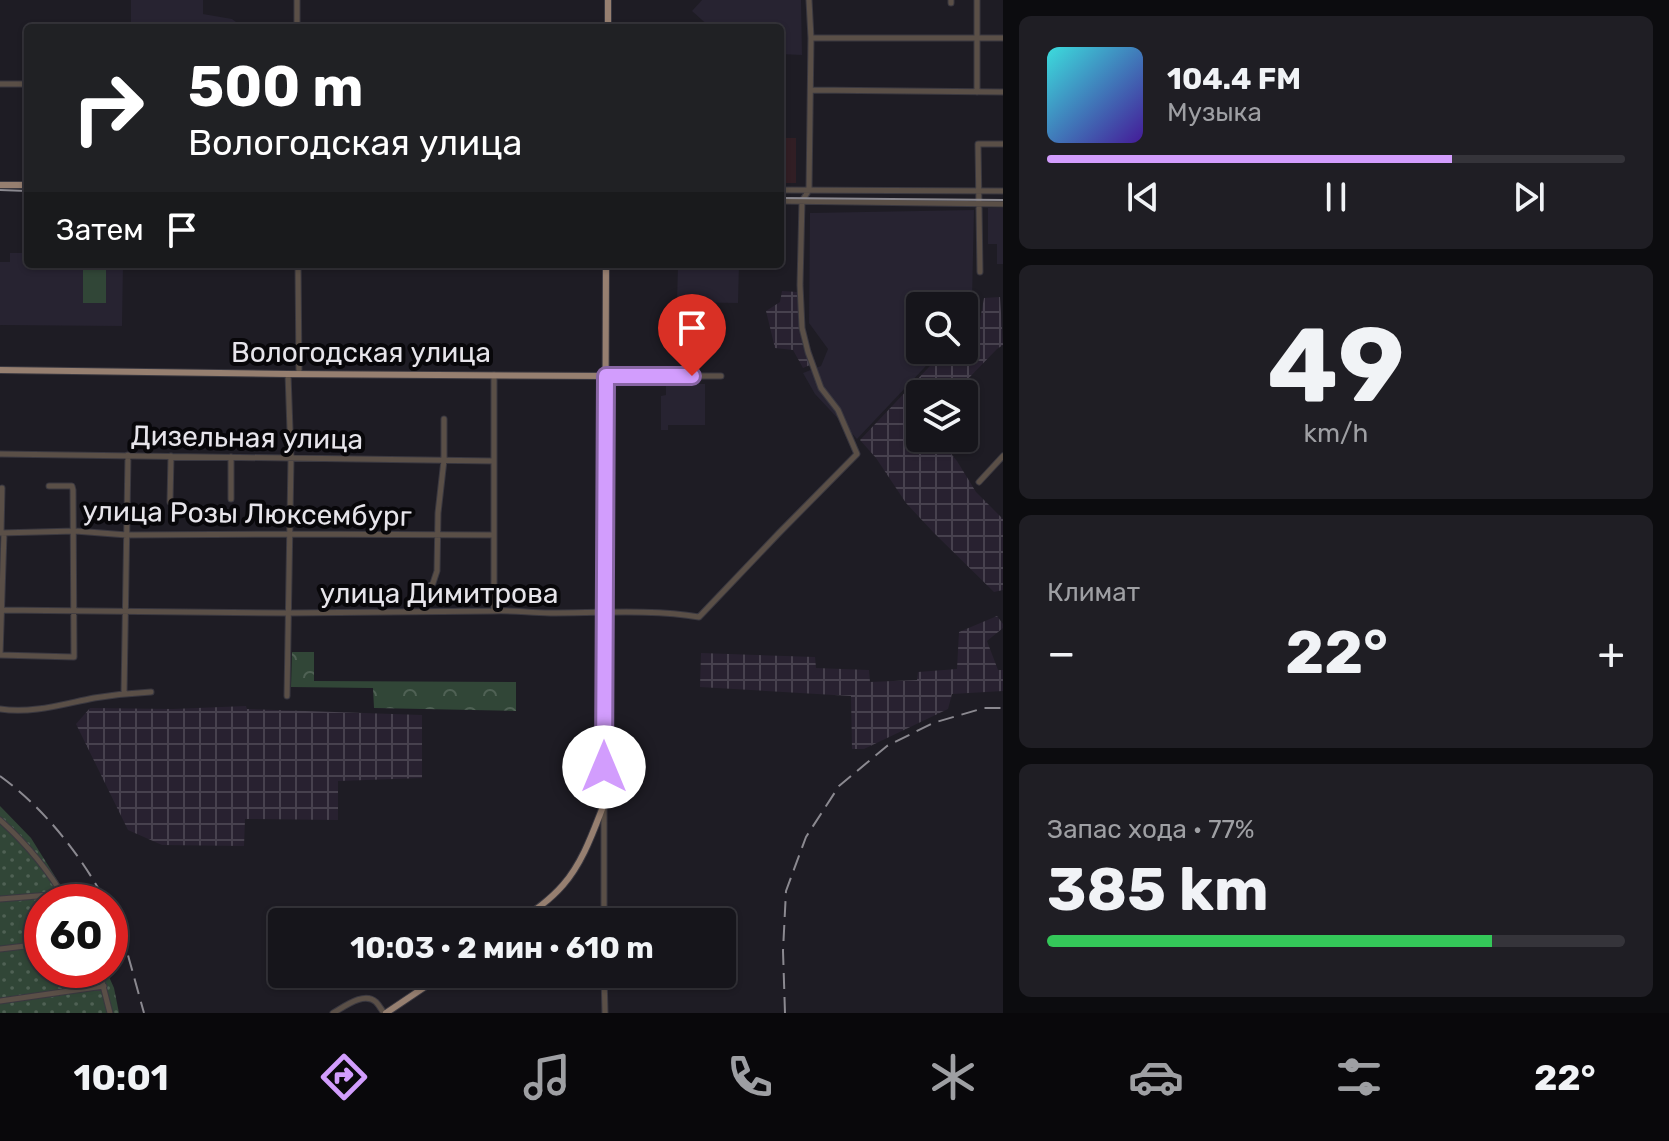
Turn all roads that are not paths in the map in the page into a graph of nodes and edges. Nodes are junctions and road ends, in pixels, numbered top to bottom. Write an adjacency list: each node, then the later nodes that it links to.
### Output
1 (297, 0): 5 (street)
2 (608, 0): 6 (main road)
3 (809, 0): 7 (street)
4 (977, 0): 8 (street)
5 (297, 24)
6 (608, 24)
7 (811, 38): 8 (street); 12 (street)
8 (977, 38): 9 (street); 13 (street)
9 (1003, 38)
10 (0, 84): 11 (street)
11 (24, 84)
12 (811, 90): 13 (street); 19 (street)
13 (977, 92): 14 (street)
14 (1003, 92)
15 (1003, 144): 20 (street)
16 (0, 185): 17 (main road)
17 (24, 185)
18 (784, 190): 19 (street)
19 (809, 190): 20 (street); 23 (street)
20 (978, 191): 21 (street); 24 (street)
21 (1003, 191)
22 (784, 201): 23 (street)
23 (802, 201): 24 (street); 61 (street, улица Димитрова)
24 (979, 203): 25 (street); 28 (street)
25 (1003, 204)
26 (298, 268): 31 (street)
27 (606, 268): 33 (main road)
28 (980, 272)
29 (0, 370): 30 (main road, Вологодская улица)
30 (288, 374): 31 (main road, Вологодская улица); 41 (street)
31 (299, 374): 32 (main road, Вологодская улица)
32 (494, 375): 33 (main road, Вологодская улица); 43 (street)
33 (606, 376): 34 (street, Вологодская улица); 61 (main road)
34 (721, 376)
35 (444, 419): 42 (street)
36 (0, 454): 37 (street, Дизельная улица)
37 (128, 455): 38 (street, Дизельная улица); 52 (street)
38 (171, 456): 40 (street, Дизельная улица); 48 (street)
39 (1003, 456): 44 (street)
40 (231, 457): 41 (street, Дизельная улица); 47 (street)
41 (291, 458): 42 (street, Дизельная улица); 51 (street)
42 (444, 460): 43 (street, Дизельная улица); 53 (street)
43 (494, 461): 54 (street)
44 (979, 482)
45 (49, 486): 49 (street)
46 (2, 488): 50 (street)
47 (231, 499)
48 (170, 502)
49 (75, 531): 50 (street, улица Розы Люксембург); 52 (street, улица Розы Люксембург); 57 (street)
50 (2, 533): 56 (street)
51 (290, 534): 52 (street, улица Розы Люксембург); 53 (street, улица Розы Люксембург); 60 (street)
52 (127, 535): 58 (street)
53 (438, 535): 54 (street, улица Розы Люксембург); 55 (street)
54 (494, 535): 59 (street)
55 (424, 592)
56 (1, 610): 57 (street, улица Димитрова); 57 (street)
57 (72, 611): 58 (street, улица Димитрова)
58 (126, 611): 60 (street, улица Димитрова); 63 (street)
59 (494, 611): 60 (street, улица Димитрова); 61 (street, улица Димитрова)
60 (288, 613): 64 (street)
61 (604, 613): 66 (main road)
62 (151, 692): 63 (street)
63 (124, 694): 65 (street)
64 (287, 696)
65 (0, 709)
66 (604, 804): 71 (main road); 72 (street)
67 (0, 820): 68 (street)
68 (56, 884)
69 (24, 897): 70 (street)
70 (0, 899)
71 (536, 908)
72 (604, 908)
73 (24, 946): 74 (street)
74 (0, 949)
75 (90, 988): 79 (street)
76 (104, 988): 80 (street)
77 (423, 988): 82 (main road)
78 (604, 988): 83 (street)
79 (0, 1001)
80 (110, 1013)
81 (333, 1013): 82 (street)
82 (385, 1013)
83 (605, 1013)

